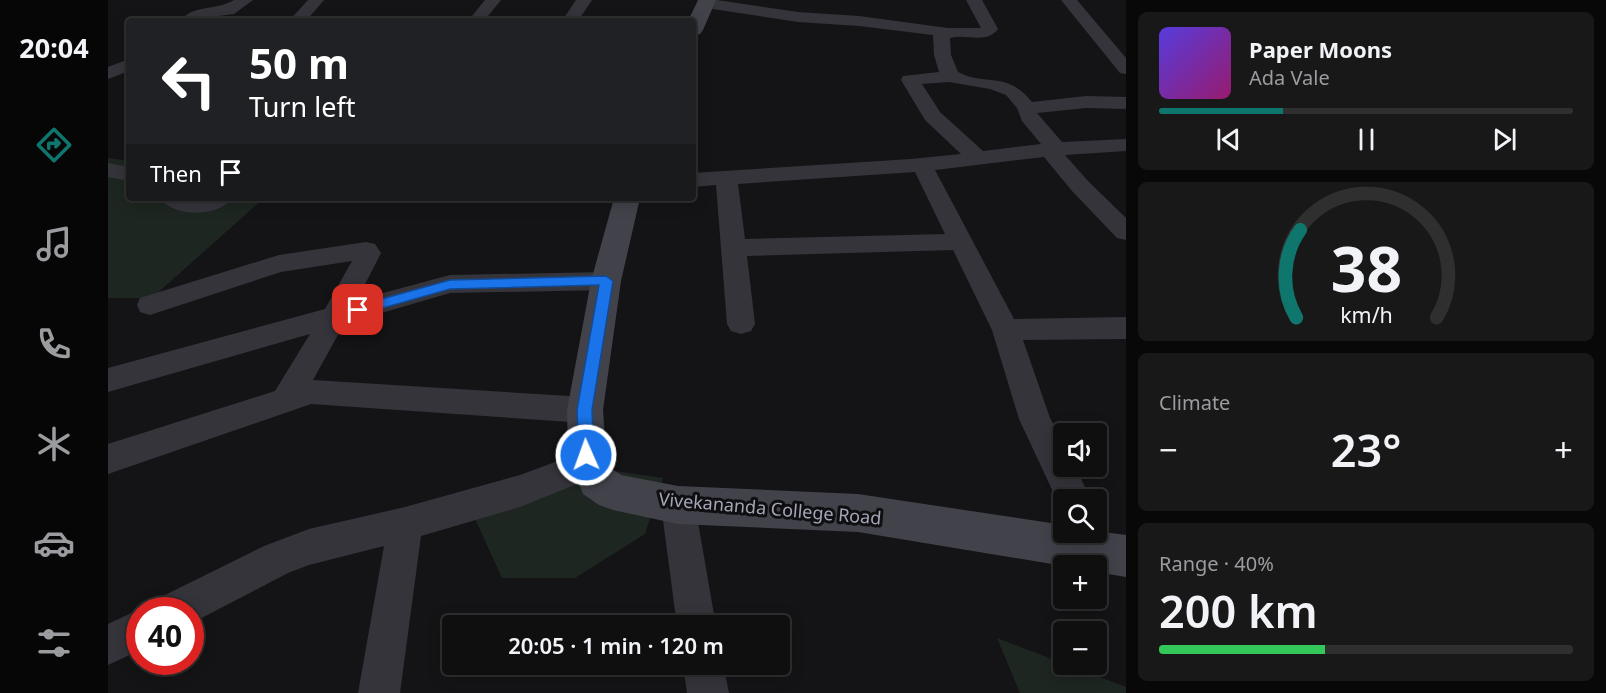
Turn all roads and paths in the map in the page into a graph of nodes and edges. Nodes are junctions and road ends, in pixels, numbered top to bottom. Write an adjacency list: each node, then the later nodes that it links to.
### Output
1 (245, 0): 8 (street)
2 (316, 0): 9 (street)
3 (493, 0): 10 (street)
4 (584, 0): 11 (street)
5 (974, 0): 13 (street)
6 (1070, 0): 15 (street)
7 (706, 2): 12 (street); 13 (street)
8 (190, 13)
9 (300, 18)
10 (478, 18)
11 (572, 18)
12 (696, 24)
13 (945, 32): 17 (street)
14 (126, 65): 16 (street)
15 (1126, 69)
16 (108, 74)
17 (951, 75): 19 (street); 22 (street)
18 (1126, 104): 19 (street)
19 (1027, 108): 21 (street)
20 (1126, 145): 21 (street)
21 (1054, 150): 22 (street); 31 (street)
22 (979, 159): 23 (street)
23 (922, 165): 26 (street); 32 (street)
24 (108, 170): 25 (street)
25 (126, 173)
26 (726, 178): 27 (street); 33 (street)
27 (696, 180)
28 (176, 201): 29 (street)
29 (214, 201)
30 (626, 201): 34 (street, Vivekananda College Road)
31 (1126, 232)
32 (961, 242): 33 (street); 39 (street)
33 (734, 248): 37 (street)
34 (606, 281): 36 (street); 42 (street, Vivekananda College Road)
35 (150, 305): 36 (street)
36 (335, 316): 40 (street); 41 (street)
37 (741, 324)
38 (1126, 328): 39 (street)
39 (1006, 330): 45 (street)
40 (108, 380)
41 (286, 400): 42 (street); 43 (street)
42 (585, 410): 44 (street, Vivekananda College Road)
43 (108, 459)
44 (590, 464): 46 (street, Vivekananda College Road); 47 (street)
45 (1069, 489)
46 (678, 505): 48 (street, Vivekananda College Road); 50 (street)
47 (405, 524): 49 (street); 54 (street)
48 (1105, 546)
49 (202, 597)
50 (695, 615)
51 (126, 636): 52 (street)
52 (108, 645)
53 (705, 675): 55 (street)
54 (379, 693)
55 (708, 693)

